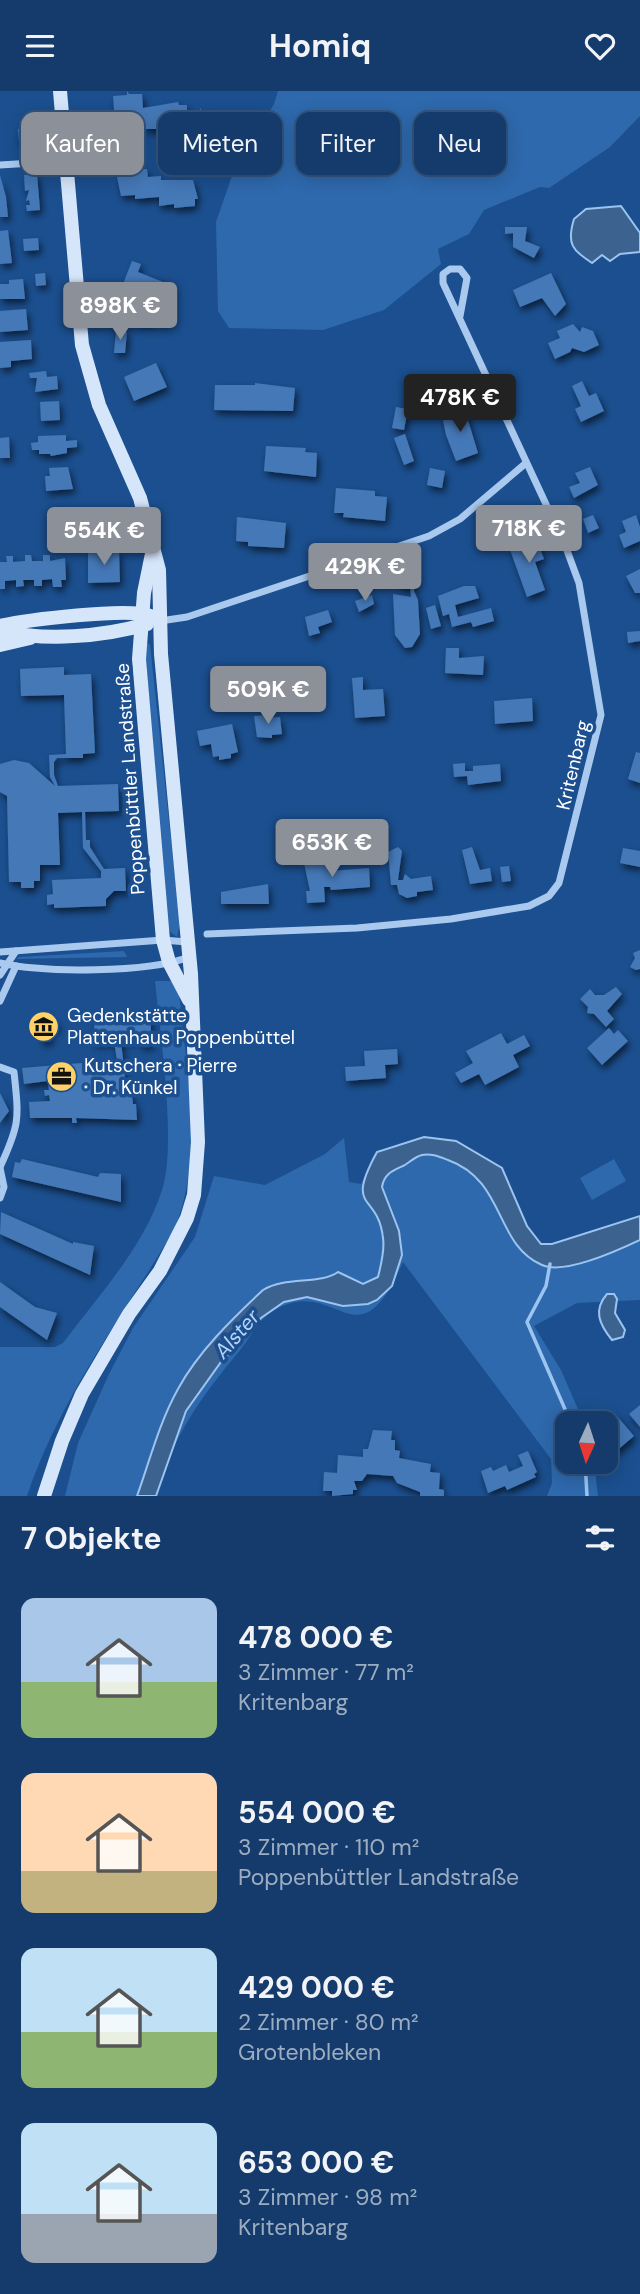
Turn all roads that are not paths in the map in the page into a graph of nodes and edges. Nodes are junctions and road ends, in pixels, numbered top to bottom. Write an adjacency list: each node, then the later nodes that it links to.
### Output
1 (60, 91): 2 (main road, Poppenbüttler Landstraße)
2 (62, 112)
3 (21, 164): 4 (street)
4 (0, 165)
5 (66, 175): 8 (main road, Poppenbüttler Landstraße)
6 (460, 316): 6 (street, Kritenbarg); 7 (street, Kritenbarg)
7 (526, 463): 10 (street); 16 (street, Kritenbarg)
8 (153, 548): 9 (main road, Poppenbüttler Landstraße); 10 (main road, Poppenbüttler Landstraße)
9 (141, 619): 10 (main road); 11 (main road); 12 (main road); 15 (main road, Poppenbüttler Landstraße)
10 (160, 621): 18 (main road, Poppenbüttler Landstraße)
11 (0, 628): 13 (main road)
12 (118, 632): 13 (main road); 15 (main road)
13 (34, 637): 14 (main road)
14 (0, 645)
15 (139, 659): 17 (main road, Poppenbüttler Landstraße)
16 (207, 934)
17 (163, 940): 18 (street); 19 (street); 22 (main road, Poppenbüttler Landstraße)
18 (187, 942): 21 (main road, Poppenbüttler Landstraße)
19 (16, 951): 20 (street); 23 (street)
20 (0, 952)
21 (189, 957): 22 (street); 27 (main road, Poppenbüttler Landstraße)
22 (169, 962): 24 (street); 27 (main road, Poppenbüttler Landstraße)
23 (3, 963): 24 (street); 25 (street)
24 (16, 966): 26 (street)
25 (0, 975)
26 (0, 1001)
27 (190, 1002): 31 (main road, Poppenbüttler Landstraße)
28 (0, 1067): 29 (street)
29 (0, 1168): 30 (street)
30 (0, 1198)
31 (44, 1495)

